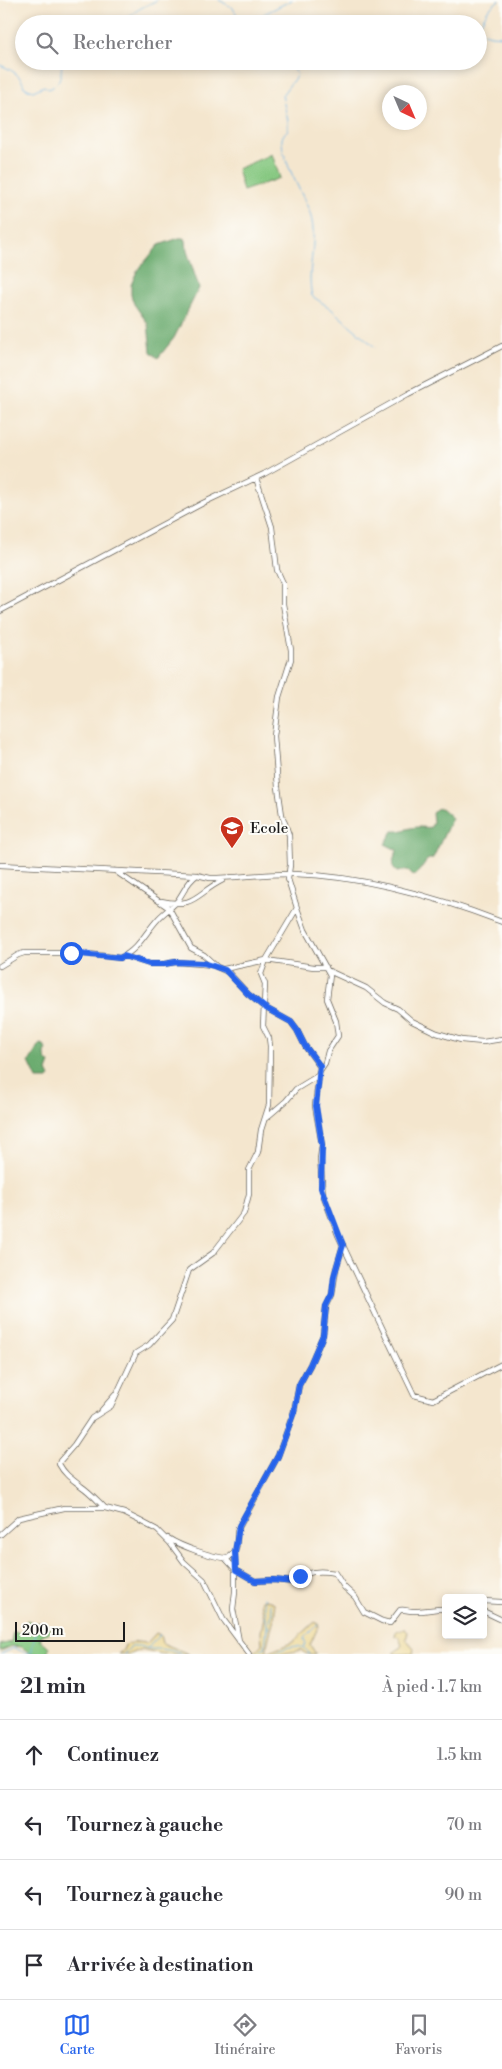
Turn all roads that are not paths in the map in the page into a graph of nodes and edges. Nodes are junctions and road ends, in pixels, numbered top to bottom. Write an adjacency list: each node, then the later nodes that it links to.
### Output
1 (502, 346): 2 (street)
2 (256, 478): 3 (street); 6 (street)
3 (0, 611)
4 (0, 865): 5 (street)
5 (115, 871): 7 (street); 9 (street)
6 (289, 874): 8 (street); 11 (street); 13 (street)
7 (197, 875): 8 (street); 10 (street)
8 (226, 878): 10 (street)
9 (160, 901): 10 (street); 12 (street)
10 (174, 904): 12 (street)
11 (297, 908): 15 (street); 19 (street)
12 (170, 909): 14 (street); 16 (street)
13 (502, 922)
14 (124, 956): 16 (street); 17 (street)
15 (266, 960): 18 (street); 19 (street); 20 (street)
16 (214, 965): 18 (street)
17 (0, 966)
18 (223, 969): 20 (street)
19 (328, 969): 21 (street); 22 (street)
20 (264, 1007): 23 (street); 26 (street)
21 (502, 1038)
22 (328, 1051): 23 (street); 24 (street)
23 (312, 1055): 24 (street)
24 (321, 1070): 25 (street)
25 (319, 1075): 26 (street); 27 (street)
26 (265, 1119): 29 (street)
27 (343, 1245): 28 (street); 32 (street)
28 (502, 1364)
29 (105, 1508): 30 (street); 31 (street)
30 (157, 1530): 33 (street); 40 (street)
31 (0, 1535)
32 (235, 1552): 33 (street); 34 (street)
33 (225, 1558): 34 (street)
34 (236, 1570): 37 (street); 40 (street)
35 (487, 1601): 36 (street)
36 (502, 1602)
37 (442, 1608)
38 (487, 1614): 39 (street)
39 (502, 1620)
40 (238, 1641): 41 (street)
41 (249, 1654)

